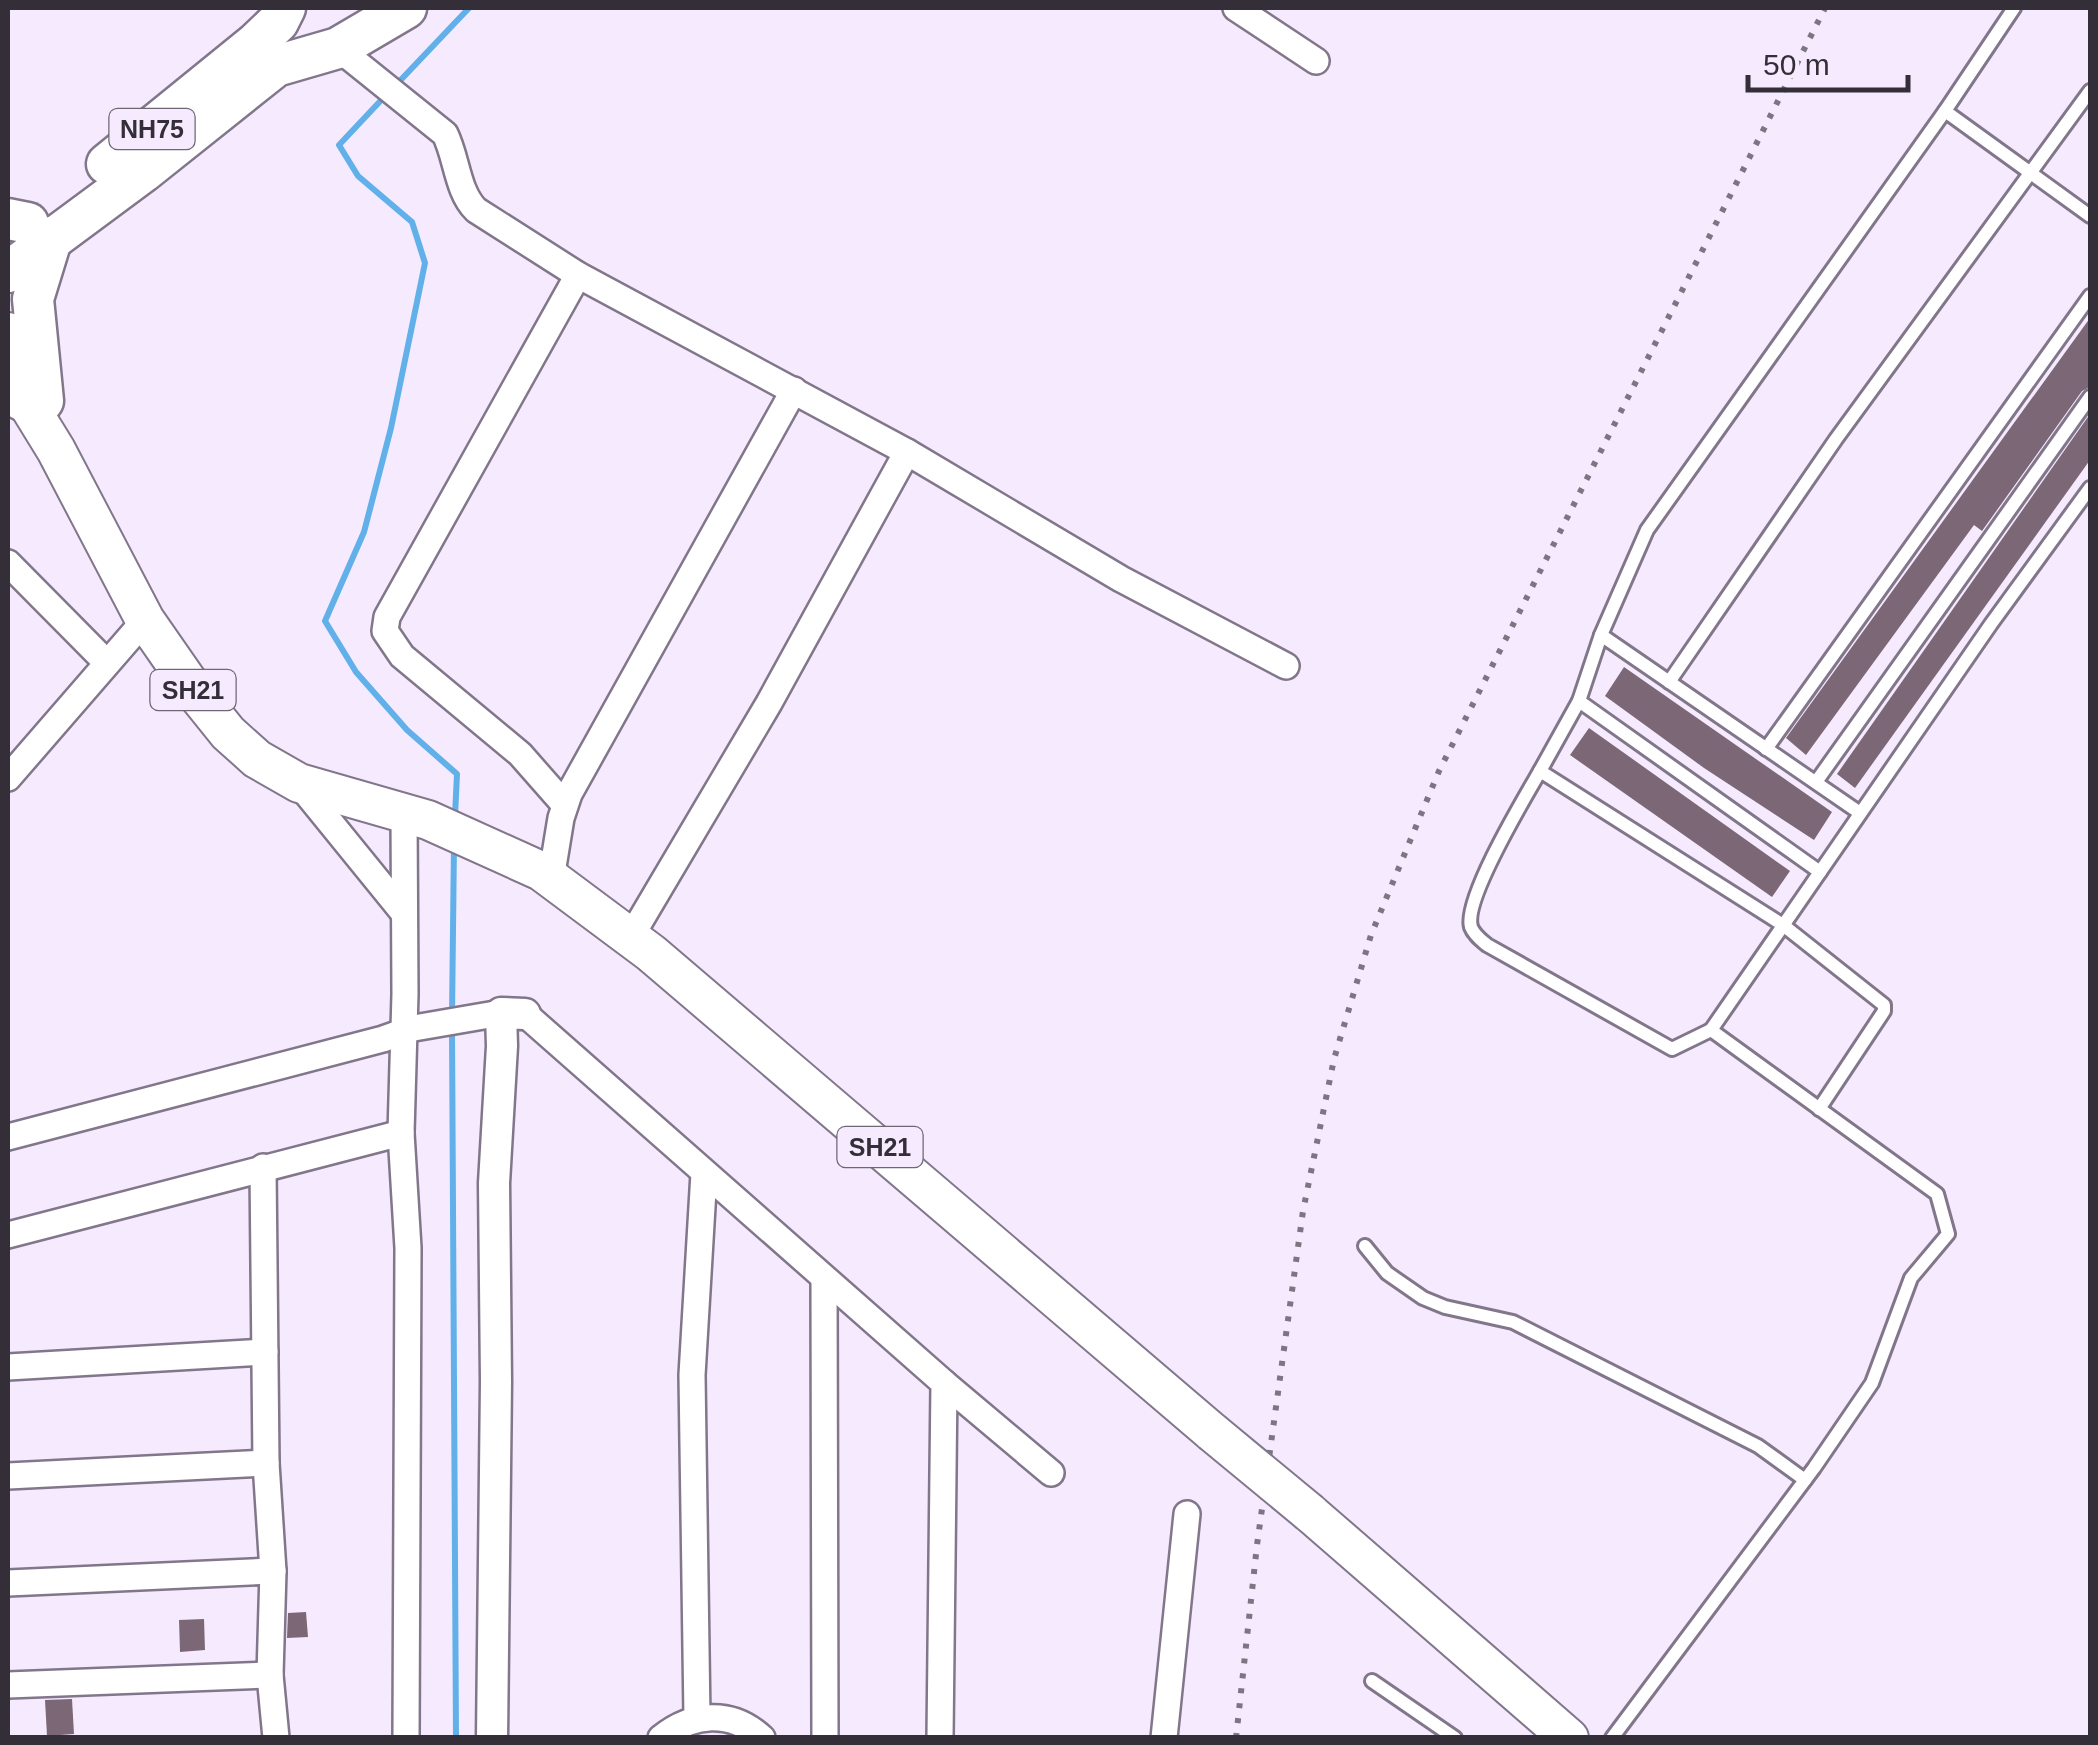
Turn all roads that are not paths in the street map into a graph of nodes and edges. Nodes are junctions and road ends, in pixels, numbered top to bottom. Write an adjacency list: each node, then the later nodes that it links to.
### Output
1 (285, 8): 11 (highway, NH75)
2 (406, 8): 5 (highway, NH75)
3 (1236, 8): 6 (street)
4 (2014, 8): 8 (lane)
5 (338, 48): 11 (highway, NH75); 13 (street)
6 (1316, 61)
7 (2090, 91): 9 (lane)
8 (1945, 111): 9 (lane); 23 (lane)
9 (2031, 173): 10 (lane); 26 (lane)
10 (2090, 216)
11 (24, 229): 12 (highway, NH75); 17 (highway)
12 (8, 272)
13 (578, 275): 16 (street); 33 (street)
14 (2090, 296): 28 (lane)
15 (8, 332): 17 (main road, SH21)
16 (794, 390): 19 (street); 33 (street)
17 (21, 392): 22 (main road, SH21)
18 (2090, 398): 31 (lane)
19 (907, 452): 25 (street); 40 (street)
20 (2090, 488): 34 (lane)
21 (11, 574): 24 (street)
22 (144, 620): 24 (street); 32 (main road, SH21)
23 (1600, 635): 26 (lane); 27 (lane)
24 (107, 664): 30 (street)
25 (1286, 666)
26 (1669, 682): 28 (lane)
27 (1579, 701): 29 (lane); 36 (lane)
28 (1766, 748): 31 (lane)
29 (1540, 771): 39 (lane); 43 (lane)
30 (8, 778)
31 (1816, 782): 34 (lane)
32 (298, 783): 35 (main road, SH21); 38 (street)
33 (564, 804): 37 (street)
34 (1860, 813): 36 (lane)
35 (416, 817): 37 (main road, SH21); 38 (street)
36 (1820, 872): 39 (lane)
37 (546, 875): 40 (main road, SH21)
38 (404, 912): 42 (street)
39 (1783, 925): 43 (lane); 44 (lane)
40 (630, 938): 75 (main road, SH21, bridge)
41 (513, 1013): 42 (street); 48 (street); 68 (street)
42 (409, 1030): 45 (street); 46 (street)
43 (1711, 1030): 44 (lane)
44 (1819, 1108): 58 (lane)
45 (401, 1133): 47 (street); 67 (street)
46 (8, 1137)
47 (264, 1166): 49 (street); 52 (street)
48 (704, 1174): 51 (street); 65 (street)
49 (8, 1236)
50 (1366, 1246): 58 (lane)
51 (824, 1278): 54 (street); 71 (street)
52 (265, 1352): 53 (street); 55 (street)
53 (8, 1366)
54 (944, 1383): 56 (street); 72 (street)
55 (266, 1462): 57 (street); 60 (street)
56 (1051, 1473)
57 (8, 1476)
58 (1804, 1480): 76 (lane)
59 (1187, 1514): 73 (street)
60 (274, 1571): 61 (street); 62 (street)
61 (8, 1582)
62 (270, 1675): 64 (street); 66 (street)
63 (1372, 1682): 74 (lane)
64 (8, 1685)
65 (697, 1718): 69 (street); 70 (street)
66 (276, 1738)
67 (406, 1738)
68 (492, 1738)
69 (661, 1738)
70 (762, 1738)
71 (825, 1738)
72 (940, 1738)
73 (1164, 1738)
74 (1455, 1738)
75 (1570, 1738)
76 (1612, 1738)

